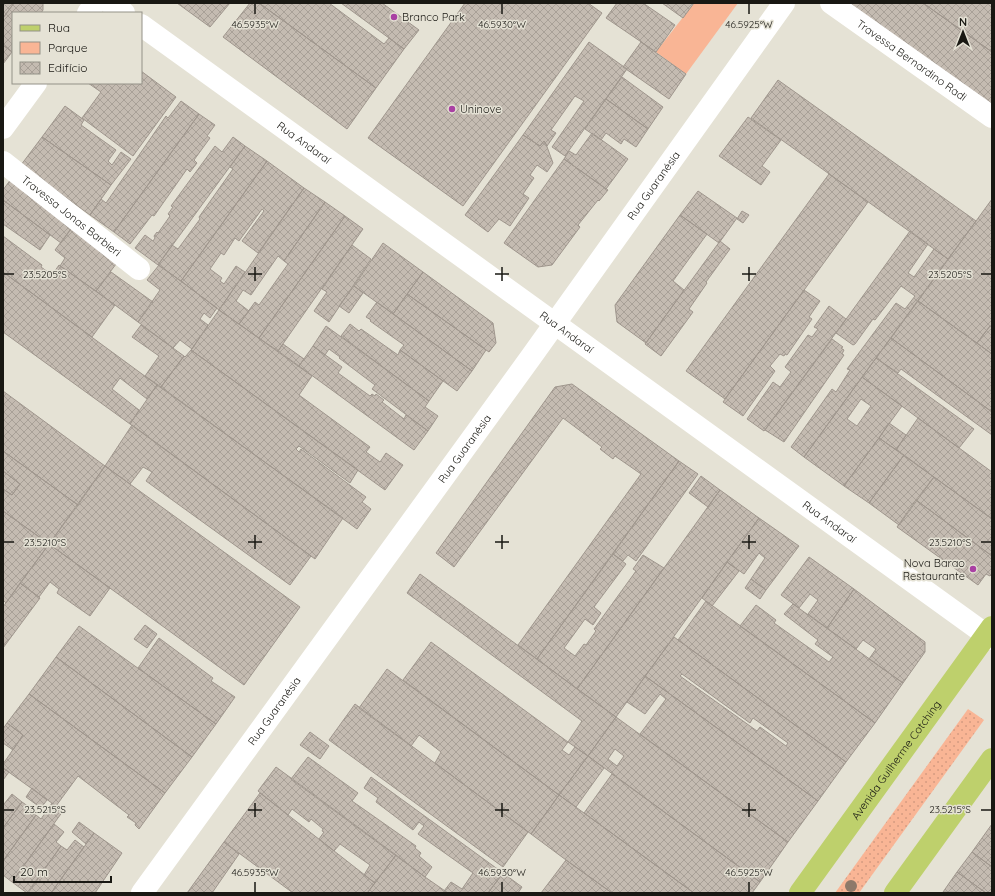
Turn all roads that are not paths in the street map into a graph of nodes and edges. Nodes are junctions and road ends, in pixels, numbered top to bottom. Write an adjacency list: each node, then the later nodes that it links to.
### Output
1 (95, 3): 5 (street)
2 (110, 3): 6 (street)
3 (784, 3): 13 (street, Rua Guaranésia)
4 (831, 3): 9 (street, Travessa Bernardino Radi)
5 (89, 12)
6 (123, 12)
7 (142, 26): 13 (street, Rua Andaraí)
8 (35, 84): 10 (street)
9 (992, 116)
10 (3, 128)
11 (3, 162): 12 (street, Travessa Jonas Barbieri)
12 (139, 270)
13 (554, 324): 14 (street, Rua Andaraí); 16 (street, Rua Guaranésia)
14 (990, 633): 17 (main road, Avenida Guilherme Cotching)
15 (992, 759): 18 (main road)
16 (142, 893)
17 (800, 893)
18 (895, 893)

